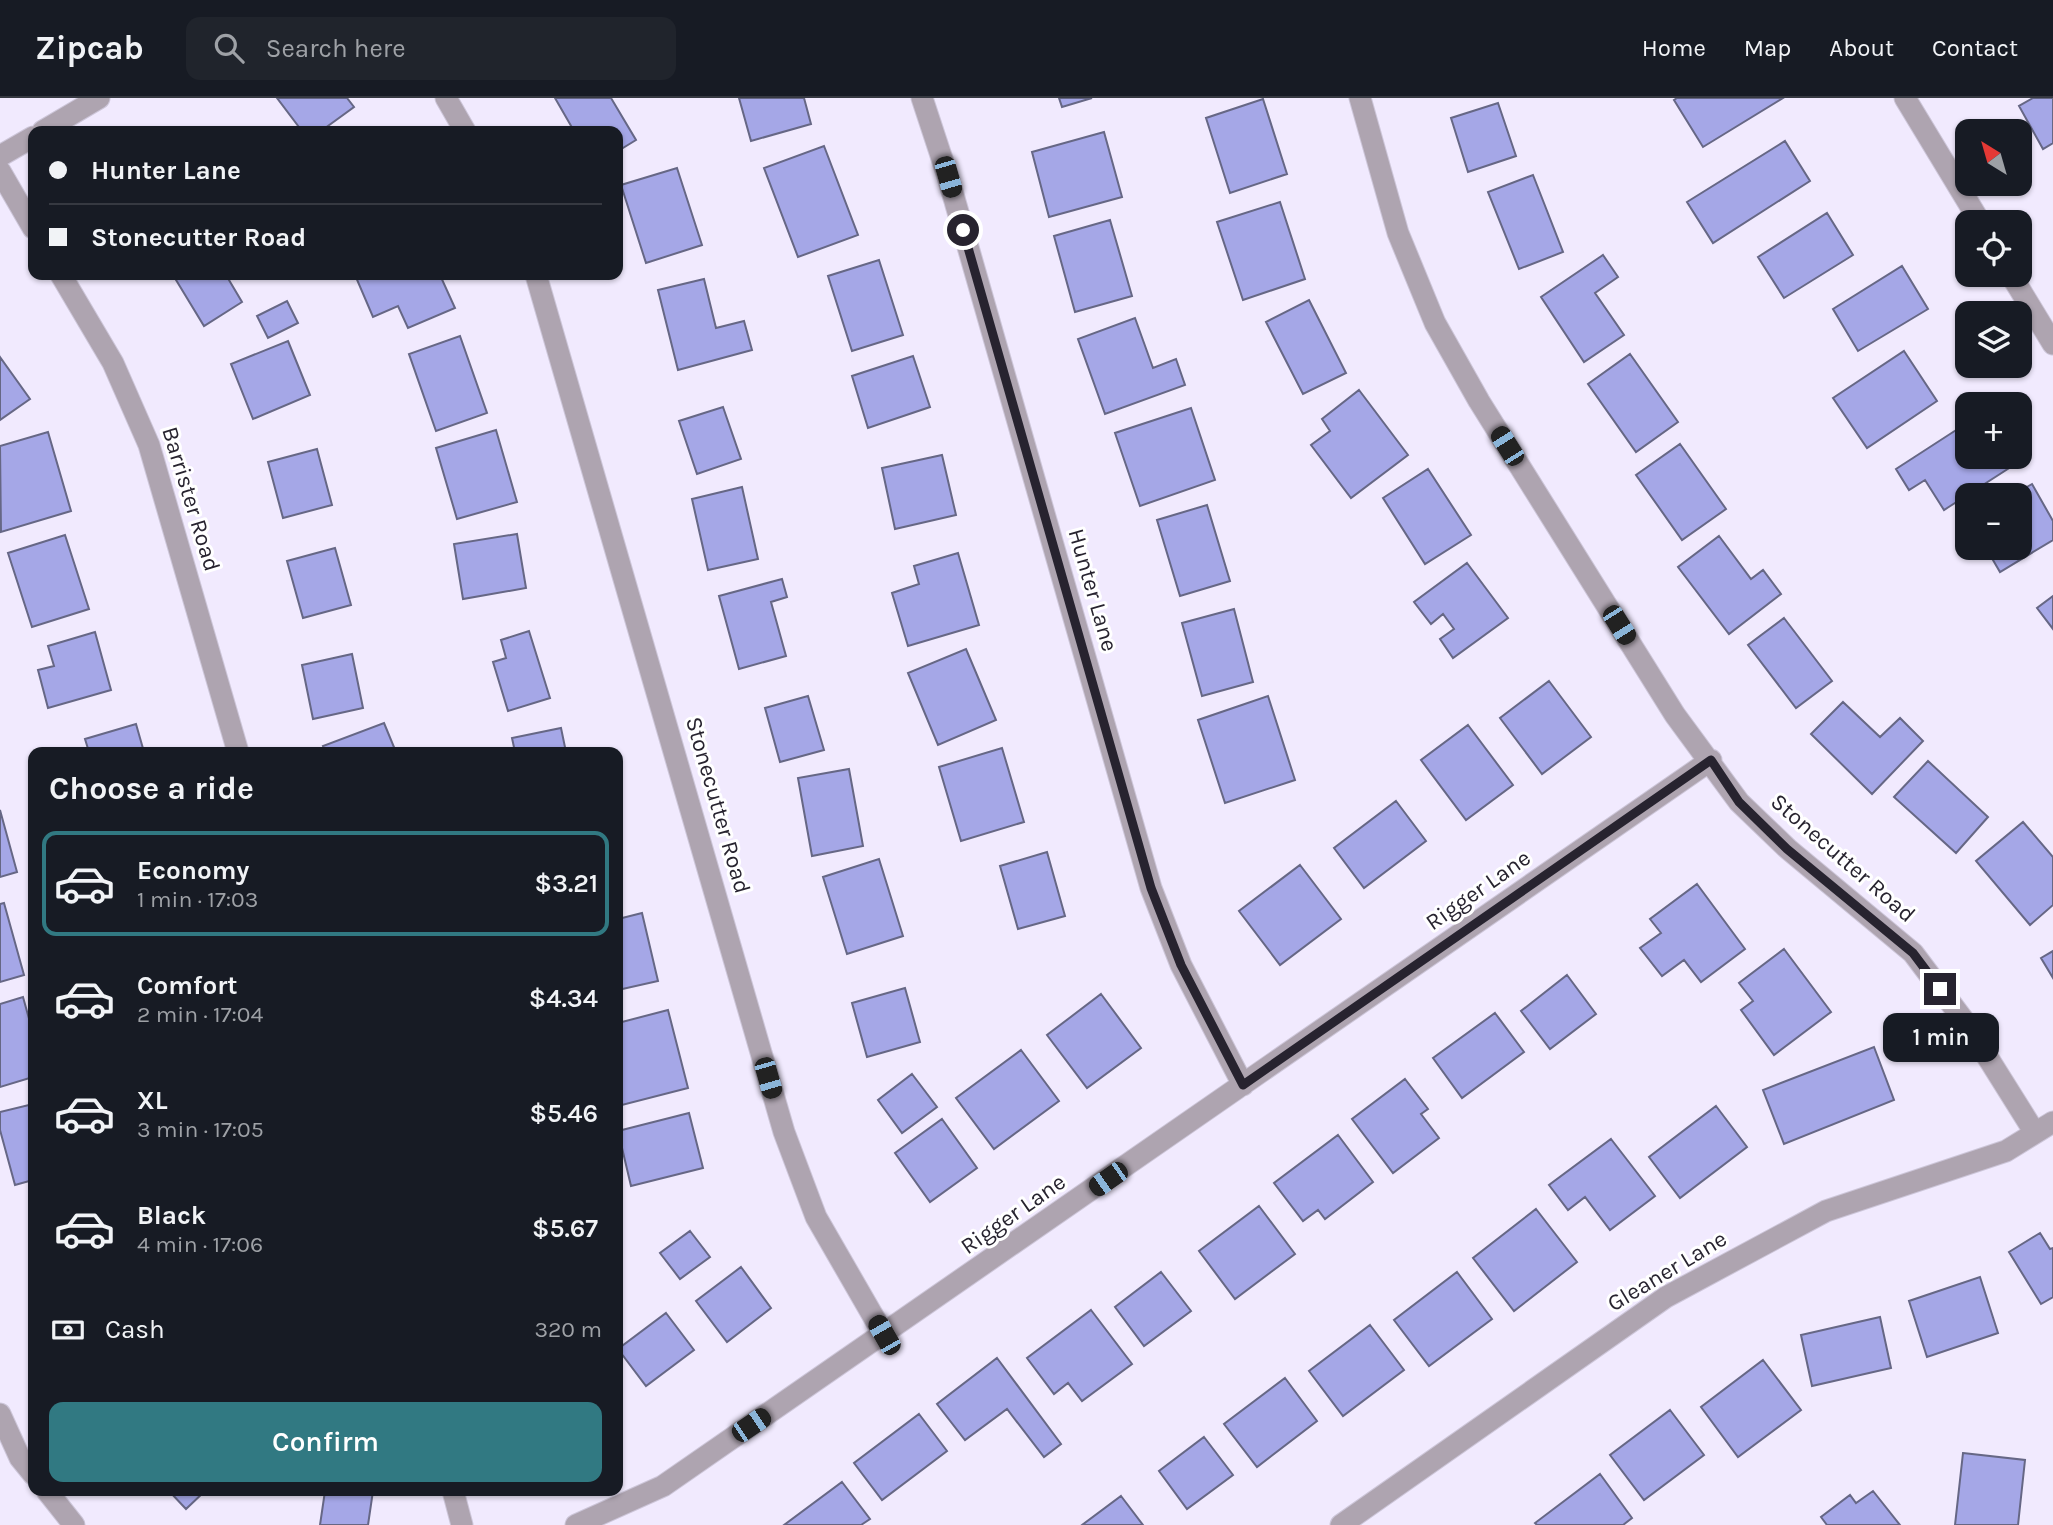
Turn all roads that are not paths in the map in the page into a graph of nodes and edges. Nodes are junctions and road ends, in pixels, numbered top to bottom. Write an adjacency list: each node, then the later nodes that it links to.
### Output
1 (99, 98): 6 (street)
2 (446, 98): 7 (street)
3 (922, 98): 19 (street, Hunter Lane)
4 (1360, 98): 18 (street, Stonecutter Road)
5 (1905, 98): 11 (street)
6 (51, 126)
7 (462, 126)
8 (28, 140): 9 (street)
9 (0, 156)
10 (0, 172): 12 (street)
11 (1973, 210)
12 (28, 220)
13 (64, 280): 17 (street, Barrister Road)
14 (537, 280): 21 (street, Stonecutter Road)
15 (2018, 287): 16 (street)
16 (2053, 344)
17 (237, 747)
18 (1711, 760): 19 (street, Rigger Lane); 20 (street, Stonecutter Road)
19 (1243, 1085): 21 (street, Rigger Lane)
20 (2044, 1127): 29 (street, Gleaner Lane)
21 (884, 1335): 28 (street, Rigger Lane)
22 (0, 1414): 23 (street)
23 (28, 1468)
24 (51, 1496): 26 (street)
25 (454, 1496): 27 (street)
26 (74, 1525)
27 (462, 1525)
28 (576, 1525)
29 (1341, 1525)

